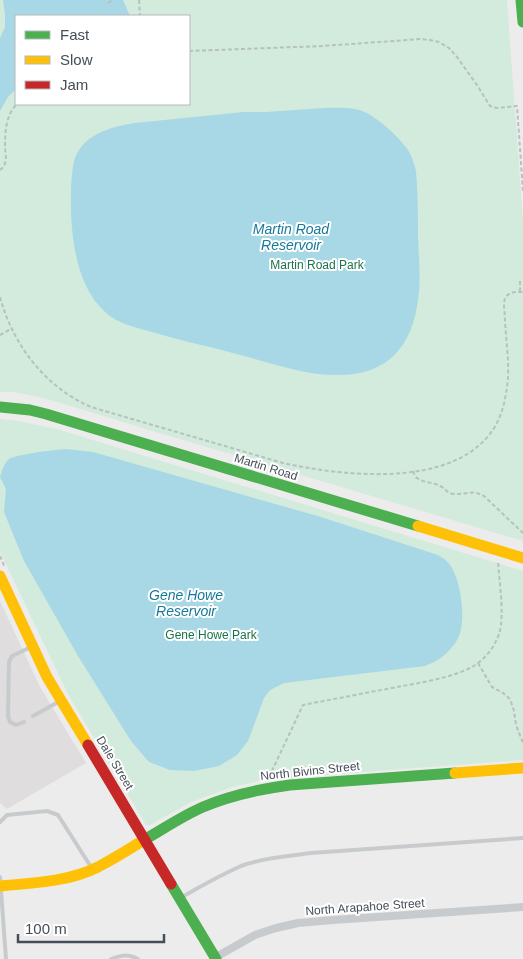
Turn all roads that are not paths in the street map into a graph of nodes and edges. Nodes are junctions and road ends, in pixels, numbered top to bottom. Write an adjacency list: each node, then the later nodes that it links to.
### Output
1 (521, 0): 2 (street)
2 (523, 22)
3 (0, 406): 4 (street, Martin Road)
4 (523, 558)
5 (3, 573): 6 (street, Dale Street)
6 (33, 646): 7 (street, Dale Street); 9 (lane)
7 (60, 700): 8 (lane); 13 (street, Dale Street)
8 (33, 716)
9 (24, 722)
10 (523, 768): 13 (street, North Bivins Street)
11 (0, 822): 14 (lane)
12 (523, 838): 16 (lane)
13 (145, 840): 14 (street, North Bivins Street); 16 (street, Dale Street)
14 (93, 869): 15 (street, North Bivins Street)
15 (0, 883): 19 (lane)
16 (181, 898): 18 (street, Dale Street)
17 (523, 907): 18 (street, North Arapahoe Street)
18 (216, 958)
19 (6, 959)
20 (111, 959): 21 (lane)
21 (138, 959)

